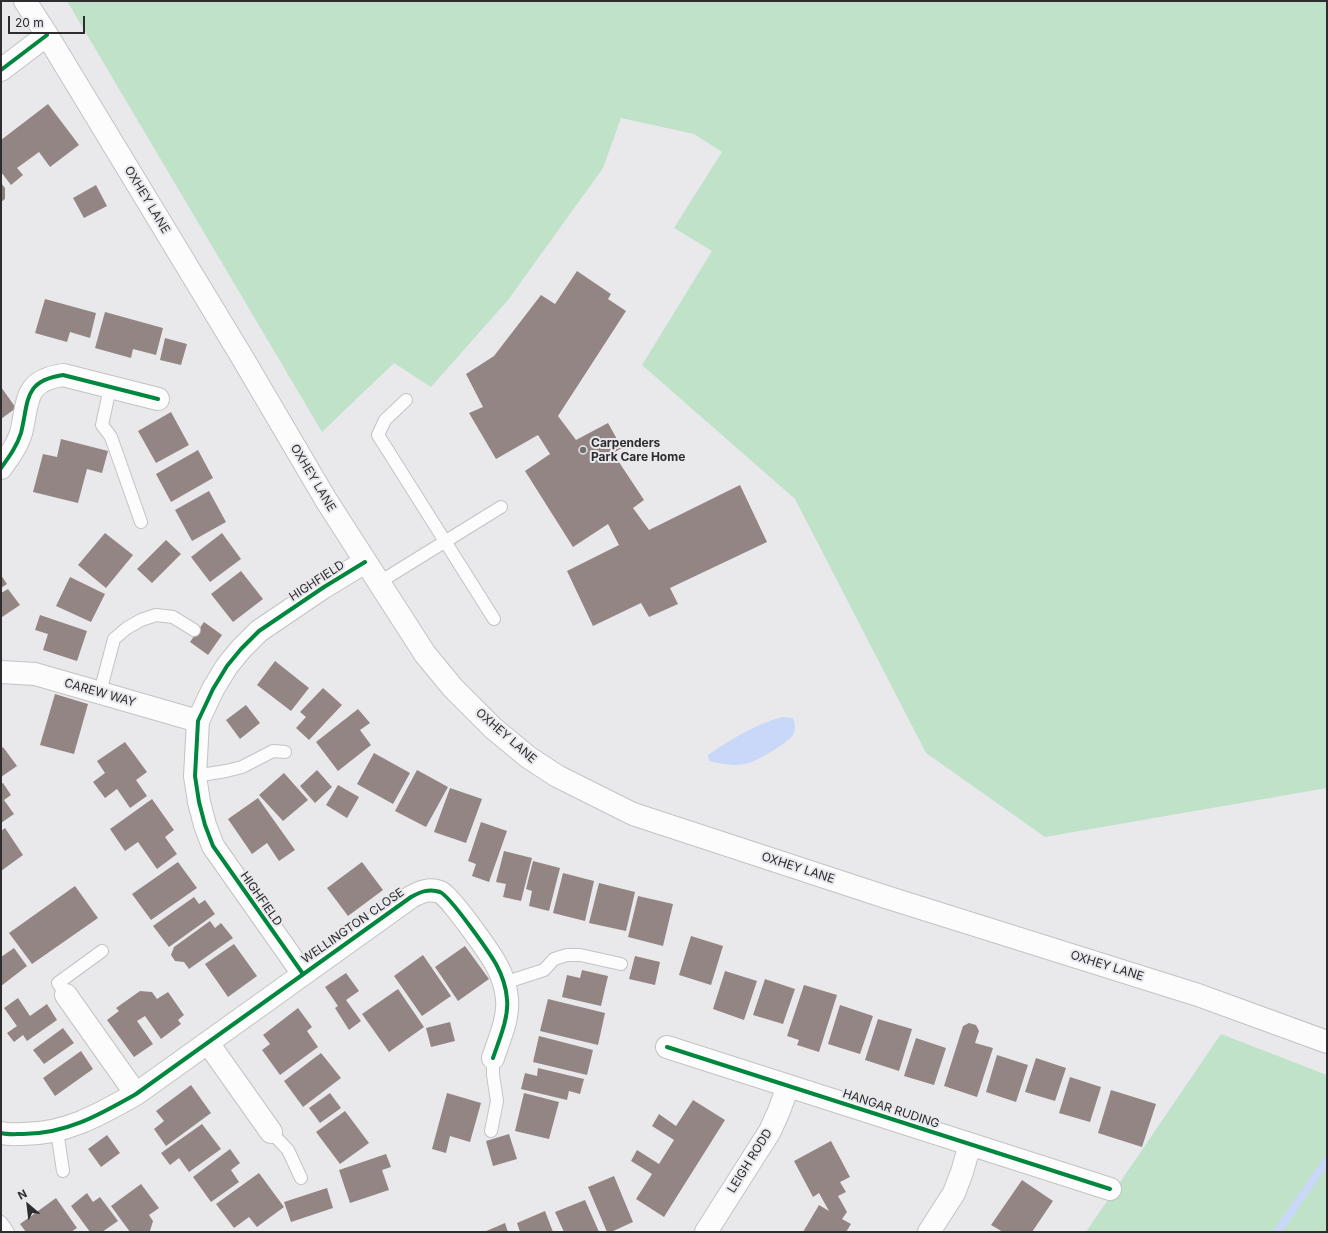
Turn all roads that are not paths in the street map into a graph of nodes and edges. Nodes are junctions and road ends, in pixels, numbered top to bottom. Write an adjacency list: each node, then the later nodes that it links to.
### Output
1 (25, 1): 2 (street, OXHEY LANE)
2 (47, 35): 3 (street); 11 (street, OXHEY LANE)
3 (1, 70)
4 (110, 388): 5 (street); 7 (street); 9 (lane)
5 (158, 399)
6 (406, 400): 10 (lane)
7 (1, 468)
8 (501, 507): 10 (lane)
9 (141, 522)
10 (445, 541): 12 (lane); 13 (lane)
11 (365, 562): 12 (street, OXHEY LANE); 17 (street, HIGHFIELD)
12 (378, 583): 25 (street, OXHEY LANE)
13 (494, 619)
14 (194, 630): 16 (lane)
15 (1, 672): 16 (street, CAREW WAY)
16 (100, 692): 17 (street, CAREW WAY)
17 (198, 721): 19 (street, HIGHFIELD)
18 (285, 752): 19 (lane)
19 (196, 776): 22 (street, HIGHFIELD)
20 (102, 951): 24 (lane)
21 (621, 964): 23 (lane)
22 (303, 974): 23 (street, WELLINGTON CLOSE); 26 (street)
23 (504, 983): 28 (street, WELLINGTON CLOSE)
24 (66, 995): 30 (street)
25 (1327, 1042)
26 (208, 1043): 30 (street); 33 (street)
27 (667, 1047): 29 (street, HANGAR RUDING)
28 (493, 1058): 32 (lane)
29 (788, 1086): 35 (street, HANGAR RUDING); 41 (street, LEIGH RODD)
30 (136, 1094): 31 (street)
31 (57, 1131): 34 (street); 36 (lane)
32 (491, 1131)
33 (271, 1132): 37 (lane)
34 (2, 1139)
35 (970, 1144): 38 (street, HANGAR RUDING); 42 (street)
36 (63, 1171)
37 (301, 1178)
38 (1110, 1189)
39 (1, 1222): 40 (lane)
40 (8, 1232)
41 (706, 1232)
42 (929, 1232)

